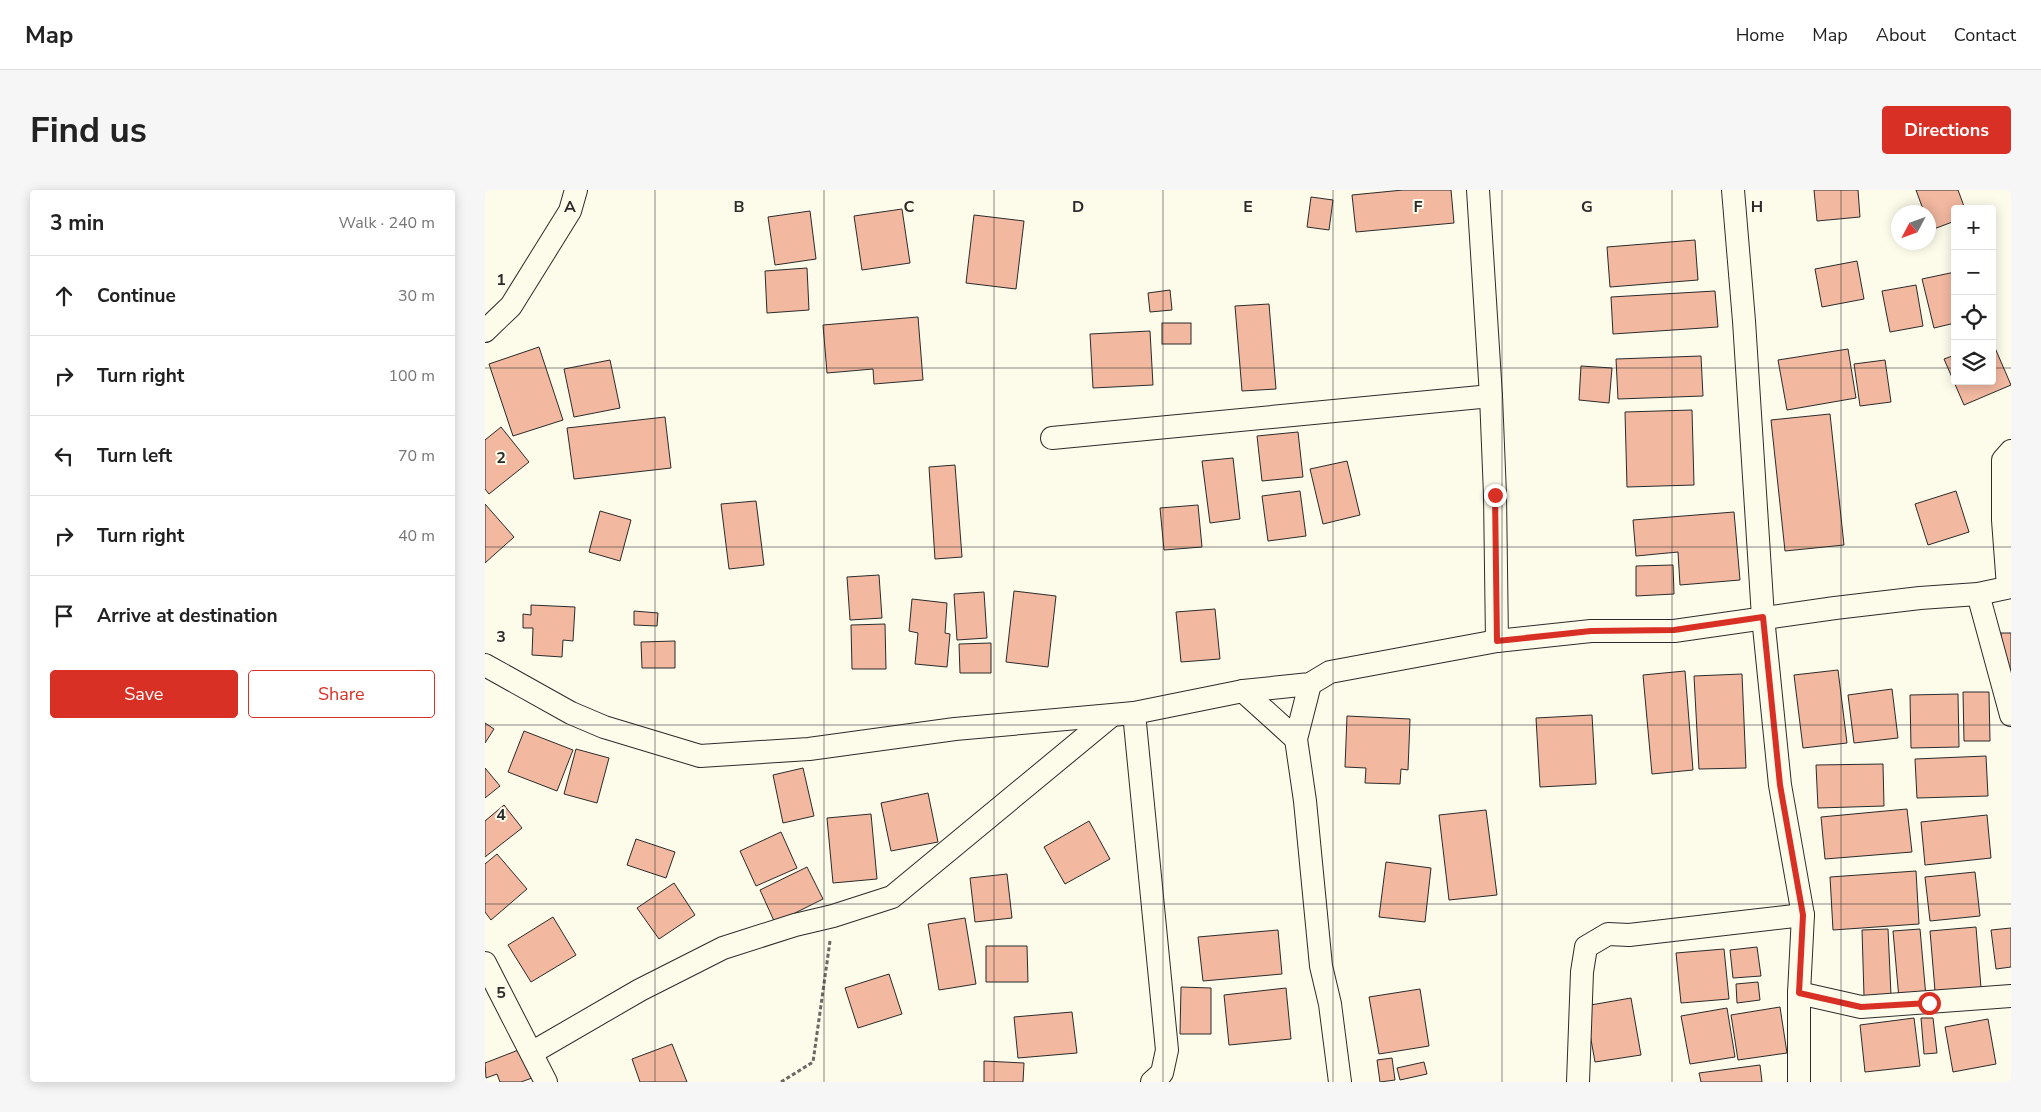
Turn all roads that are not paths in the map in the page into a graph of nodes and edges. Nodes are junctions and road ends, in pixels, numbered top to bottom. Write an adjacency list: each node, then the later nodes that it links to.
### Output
1 (576, 190): 4 (street)
2 (1478, 190): 5 (street)
3 (1733, 190): 11 (street)
4 (485, 331)
5 (1491, 396): 6 (street); 12 (street)
6 (1052, 438)
7 (2011, 451): 8 (street)
8 (2007, 521): 9 (street)
9 (2009, 587): 10 (street)
10 (1978, 594): 11 (street); 17 (street)
11 (1763, 617): 12 (street); 20 (street)
12 (1497, 641): 14 (street)
13 (485, 665): 18 (street)
14 (1309, 684): 15 (street); 19 (street)
15 (1243, 691): 16 (street); 19 (street)
16 (1134, 713): 18 (street); 26 (street)
17 (2011, 714)
18 (1111, 716): 24 (street)
19 (1295, 739): 27 (street)
20 (1803, 915): 22 (street); 28 (street)
21 (485, 963): 24 (street)
22 (1799, 993): 23 (street); 29 (street)
23 (2011, 996)
24 (533, 1052): 25 (street)
25 (547, 1082)
26 (1152, 1082)
27 (1340, 1082)
28 (1578, 1082)
29 (1799, 1082)

